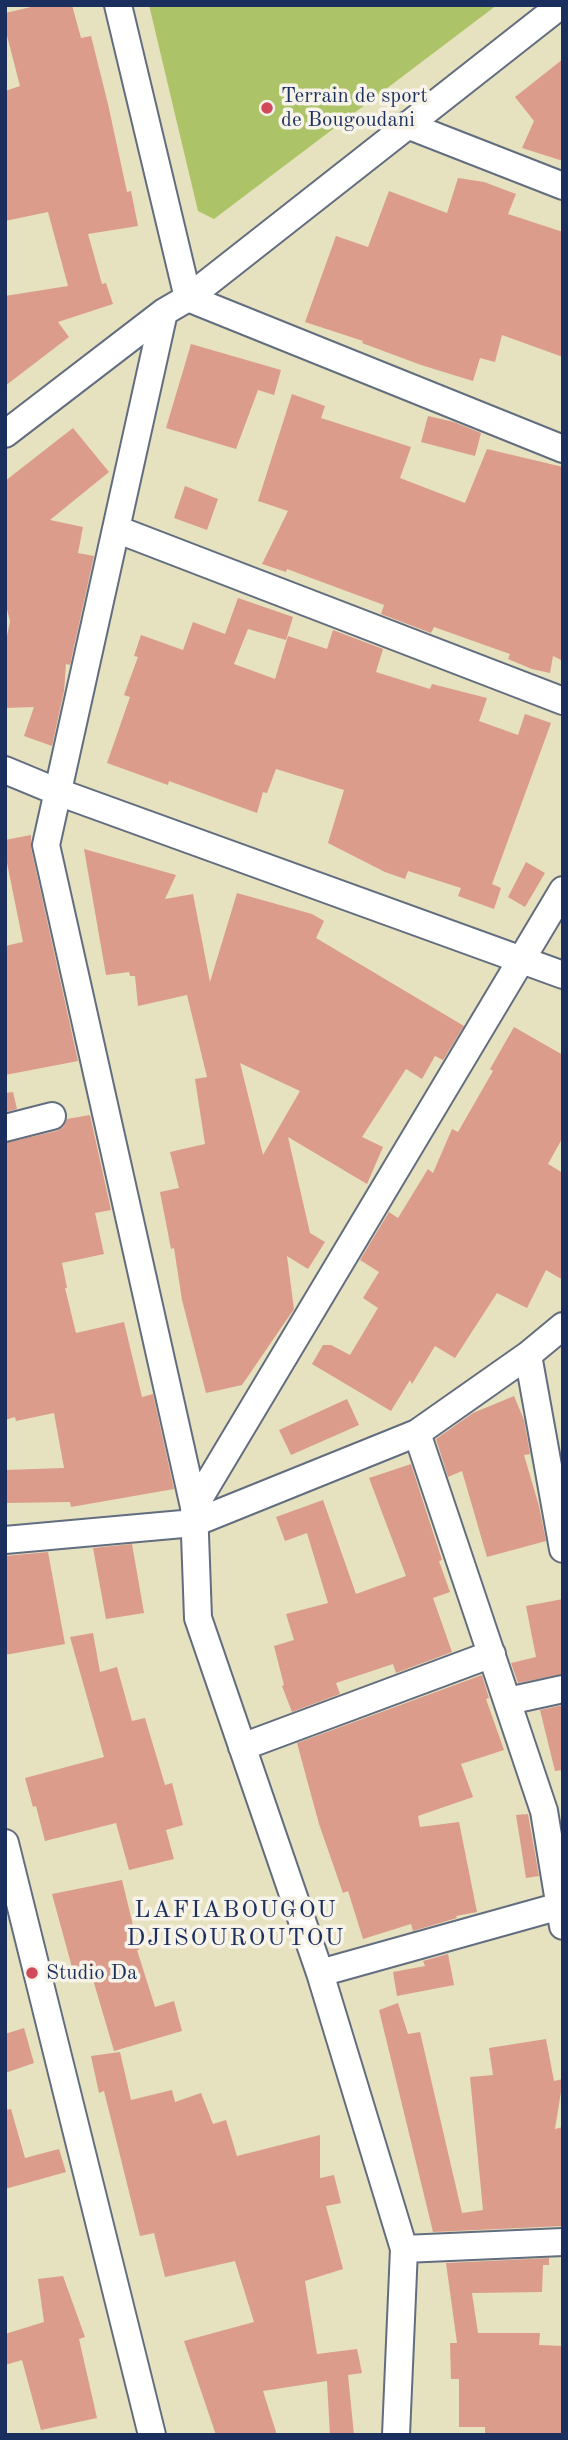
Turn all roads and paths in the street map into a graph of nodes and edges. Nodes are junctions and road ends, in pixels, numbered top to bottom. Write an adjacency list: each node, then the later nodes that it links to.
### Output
1 (118, 5): 5 (street)
2 (561, 5): 3 (street)
3 (407, 125): 4 (street); 5 (street)
4 (563, 186)
5 (188, 298): 6 (street); 8 (street)
6 (164, 312): 7 (street); 9 (street)
7 (5, 435)
8 (563, 449)
9 (116, 529): 10 (street); 12 (street)
10 (563, 701)
11 (5, 770): 12 (street)
12 (58, 792): 14 (street); 21 (street)
13 (563, 890): 14 (street)
14 (522, 959): 15 (street); 21 (street)
15 (563, 975)
16 (52, 1116): 17 (street)
17 (5, 1128)
18 (563, 1326): 19 (street)
19 (528, 1355): 20 (street); 23 (street)
20 (417, 1433): 21 (street); 24 (street)
21 (194, 1515): 22 (street); 27 (street)
22 (5, 1541)
23 (563, 1549)
24 (492, 1654): 26 (street); 27 (street)
25 (563, 1689): 26 (street)
26 (508, 1701): 29 (street)
27 (242, 1747): 31 (street)
28 (5, 1843): 34 (street)
29 (559, 1871): 30 (street)
30 (561, 1916): 31 (street)
31 (320, 1973): 33 (street)
32 (563, 2242): 33 (street)
33 (404, 2249): 35 (street)
34 (152, 2435)
35 (396, 2435)

